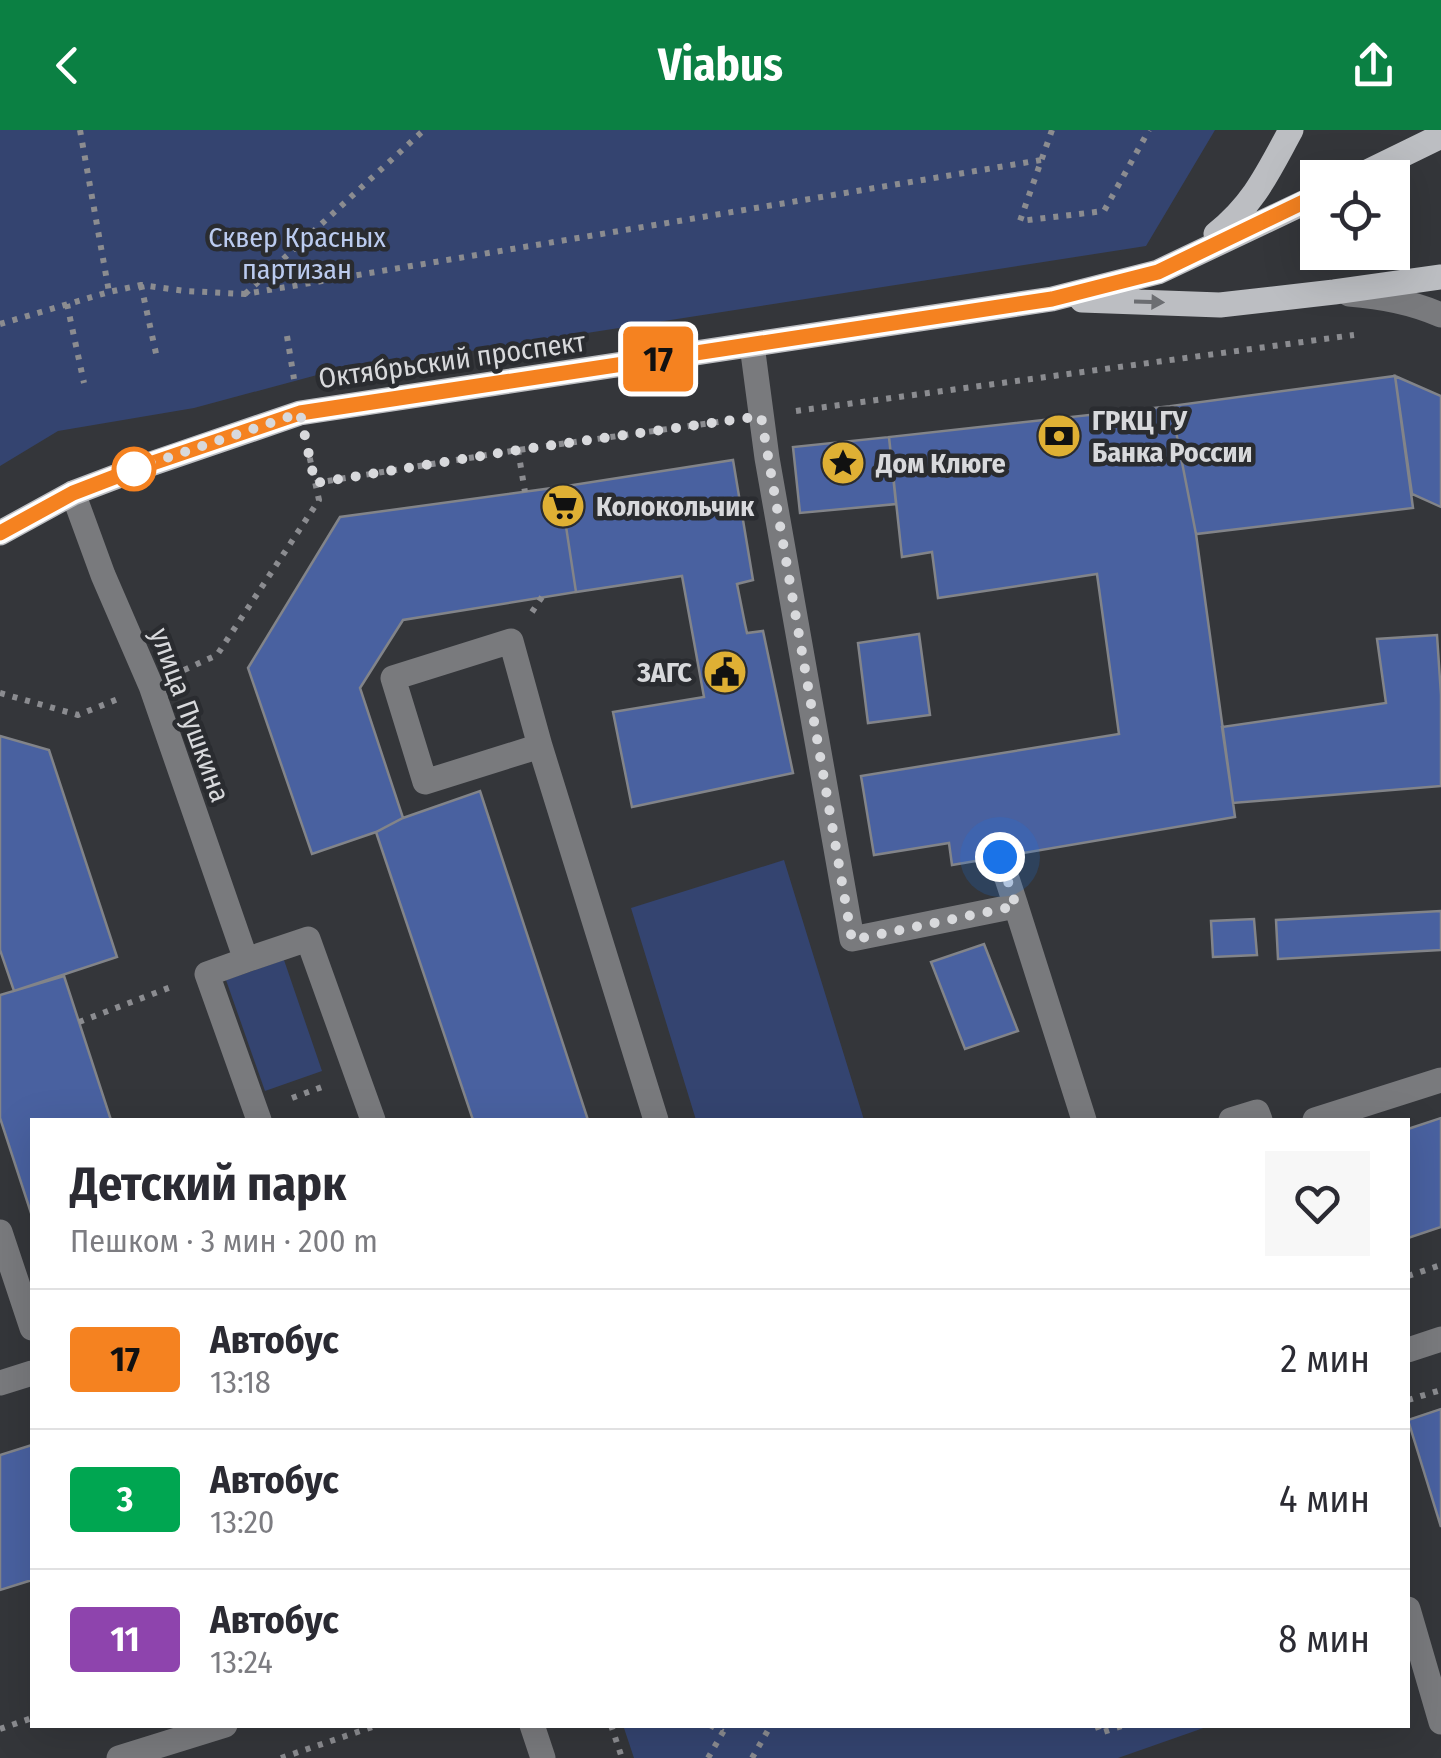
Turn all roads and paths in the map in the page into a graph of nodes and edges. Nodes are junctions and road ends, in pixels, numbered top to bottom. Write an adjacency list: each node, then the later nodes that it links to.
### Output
1 (80, 130): 13 (path)
2 (424, 130): 15 (path)
3 (1052, 130): 7 (path)
4 (1149, 130): 7 (path)
5 (1291, 130): 10 (main road)
6 (1441, 136): 8 (main road)
7 (1042, 160): 15 (path)
8 (1392, 160)
9 (1300, 205): 10 (main road, Октябрьский проспект)
10 (1184, 260): 16 (main road, Октябрьский проспект)
11 (1441, 277): 14 (main road, Октябрьский проспект)
12 (141, 286): 13 (path); 15 (path); 23 (path)
13 (109, 292): 17 (path)
14 (1334, 292): 16 (main road, Октябрьский проспект, one-way to 14); 18 (street)
15 (245, 294)
16 (1052, 299): 22 (main road, Октябрьский проспект)
17 (67, 304): 19 (path); 24 (path)
18 (1441, 315)
19 (0, 324)
20 (1369, 333): 26 (path)
21 (287, 336): 25 (path)
22 (752, 345): 25 (main road, Октябрьский проспект); 26 (street)
23 (158, 358)
24 (84, 383)
25 (300, 413): 28 (path); 30 (main road, Октябрьский проспект)
26 (761, 416): 27 (path); 36 (street)
27 (518, 450): 28 (path); 29 (path)
28 (315, 483): 32 (path)
29 (526, 492)
30 (73, 493): 31 (main road, Октябрьский проспект); 32 (street, улица Пушкина)
31 (0, 533)
32 (151, 686): 33 (path); 37 (street, улица Пушкина)
33 (0, 693)
34 (540, 746): 34 (street); 44 (street)
35 (1000, 857): 36 (street)
36 (1016, 906): 45 (street)
37 (246, 960): 38 (street); 40 (street)
38 (207, 974): 39 (path); 42 (street)
39 (79, 1022)
40 (356, 1074): 42 (path); 43 (street)
41 (1441, 1080): 48 (street)
42 (258, 1115)
43 (372, 1118)
44 (655, 1118)
45 (1083, 1118)
46 (1237, 1118): 47 (street)
47 (1259, 1118)
48 (1321, 1118)
49 (0, 1232): 52 (street)
50 (1441, 1266): 51 (path)
51 (1410, 1275)
52 (30, 1322)
53 (1441, 1339): 54 (street)
54 (1410, 1349)
55 (30, 1374): 56 (street)
56 (0, 1383)
57 (1441, 1390): 58 (path)
58 (1410, 1399)
59 (1410, 1616): 61 (street)
60 (30, 1719): 67 (path)
61 (1441, 1722)
62 (215, 1728): 69 (street)
63 (369, 1728): 70 (path)
64 (533, 1728): 71 (street)
65 (612, 1728): 72 (path)
66 (769, 1728): 74 (path)
67 (0, 1729)
68 (725, 1729): 73 (path)
69 (119, 1758)
70 (282, 1758)
71 (544, 1758)
72 (622, 1758)
73 (708, 1758)
74 (752, 1758)

